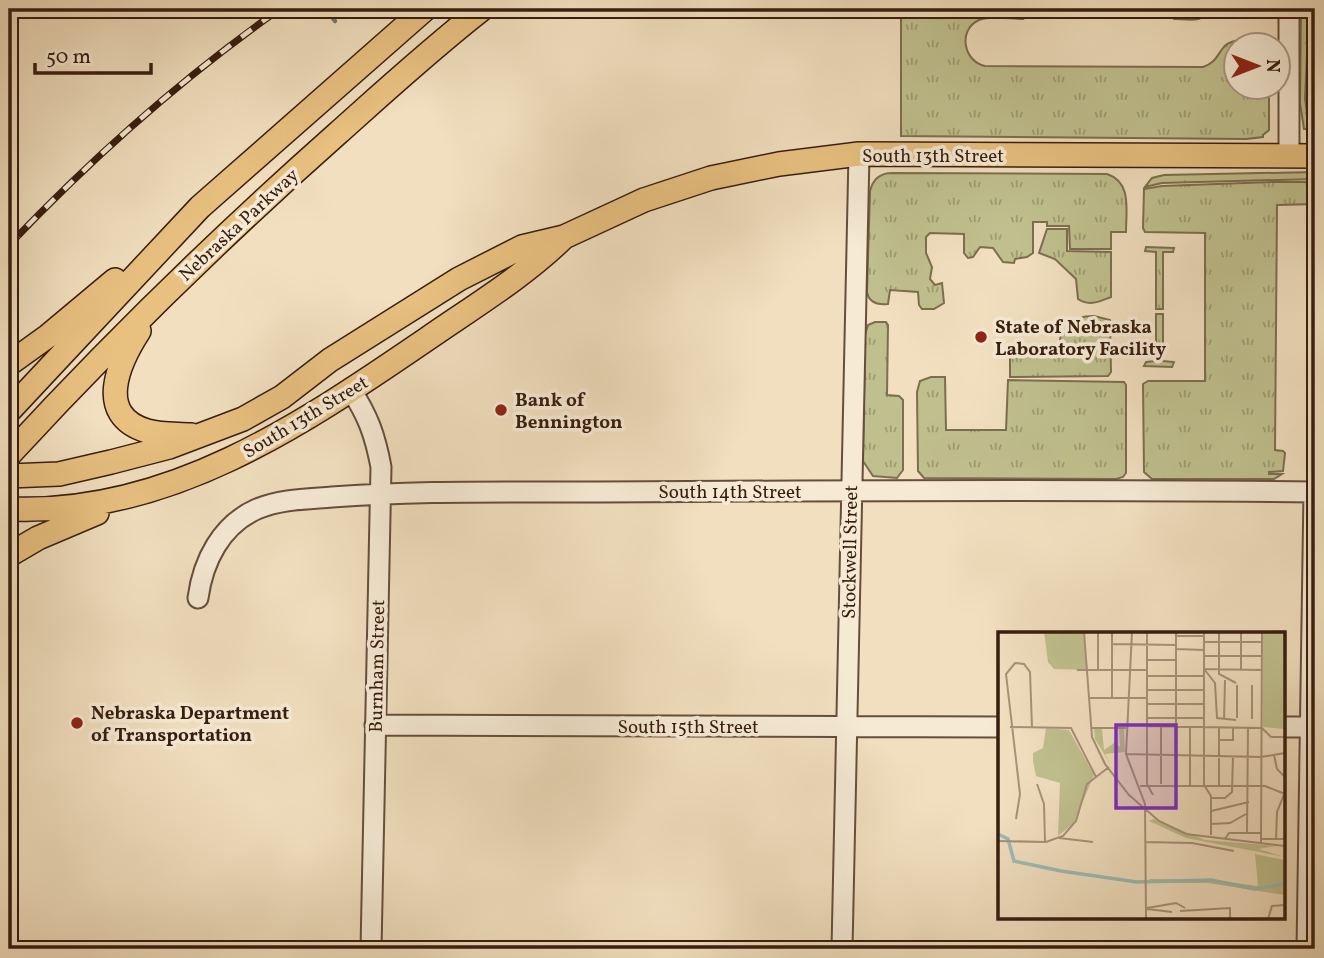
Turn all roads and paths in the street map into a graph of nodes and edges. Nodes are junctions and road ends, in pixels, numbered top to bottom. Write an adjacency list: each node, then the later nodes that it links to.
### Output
1 (425, 9): 7 (main road, Nebraska Parkway)
2 (482, 9): 9 (main road, Nebraska Parkway)
3 (1289, 9): 5 (street)
4 (859, 154): 5 (main road, South 13th Street); 8 (main road, South 13th Street); 17 (street, Stockwell Street)
5 (1289, 156): 6 (main road, South 13th Street)
6 (1315, 156)
7 (200, 207): 10 (main road); 12 (main road, Nebraska Parkway)
8 (564, 237): 11 (main road, South 13th Street); 13 (main road, South 13th Street)
9 (157, 302): 13 (main road); 14 (main road, Nebraska Parkway)
10 (9, 364)
11 (351, 390): 16 (main road, South 13th Street); 19 (street, Burnham Street)
12 (9, 411)
13 (201, 435): 15 (main road, South 13th Street)
14 (9, 455)
15 (9, 476)
16 (153, 491): 20 (main road, South 13th Street); 21 (main road)
17 (850, 491): 18 (street, South 14th Street); 19 (street, South 14th Street); 24 (street, Stockwell Street)
18 (1315, 492): 27 (street)
19 (379, 493): 22 (street, South 14th Street); 23 (street, Burnham Street)
20 (9, 509)
21 (9, 555)
22 (198, 598)
23 (375, 725): 24 (street, South 15th Street); 28 (street, Burnham Street)
24 (846, 726): 25 (street, South 15th Street); 29 (street, Stockwell Street)
25 (998, 727)
26 (1286, 727): 27 (street)
27 (1311, 727): 30 (street)
28 (371, 949)
29 (842, 949)
30 (1307, 949)

